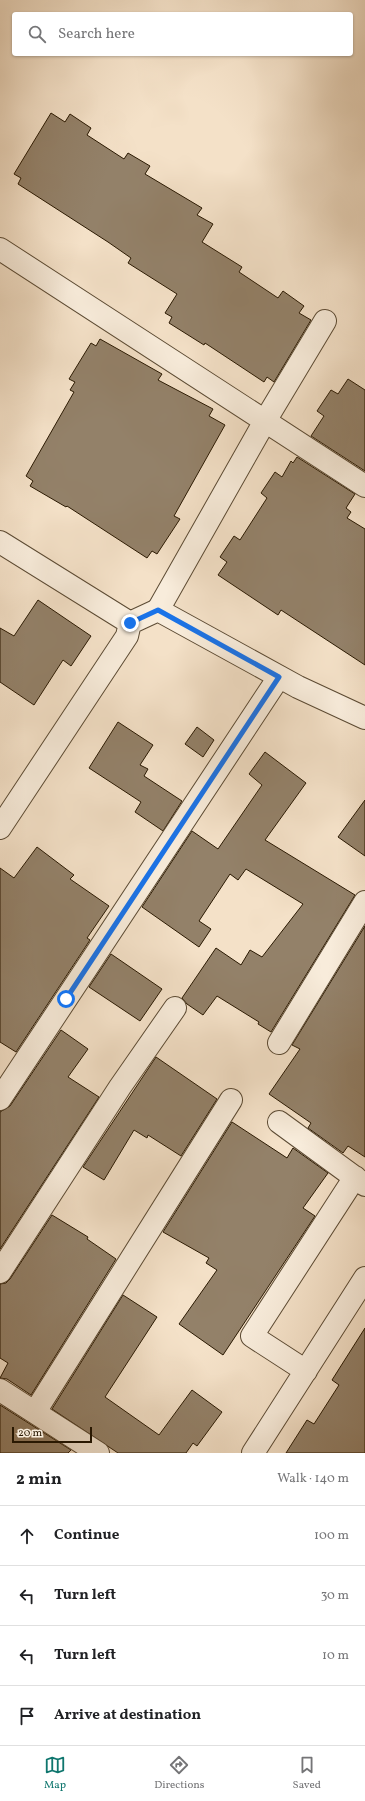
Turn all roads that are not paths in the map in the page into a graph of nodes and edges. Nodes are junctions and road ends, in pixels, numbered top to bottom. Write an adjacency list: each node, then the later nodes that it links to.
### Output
1 (0, 249): 3 (street)
2 (325, 321): 3 (street)
3 (265, 421): 4 (street); 6 (street)
4 (365, 486)
5 (0, 542): 7 (street)
6 (158, 610): 7 (street); 8 (street)
7 (130, 623): 10 (street)
8 (279, 677): 9 (street); 14 (street)
9 (365, 718)
10 (0, 828)
11 (365, 902): 13 (street)
12 (174, 1008): 18 (street)
13 (278, 1043)
14 (0, 1099)
15 (231, 1100): 22 (street)
16 (279, 1122): 17 (street)
17 (360, 1181): 20 (street)
18 (0, 1272)
19 (365, 1278): 20 (street)
20 (306, 1371): 24 (street)
21 (0, 1390): 22 (street)
22 (35, 1412): 23 (street)
23 (98, 1453)
24 (253, 1453)

